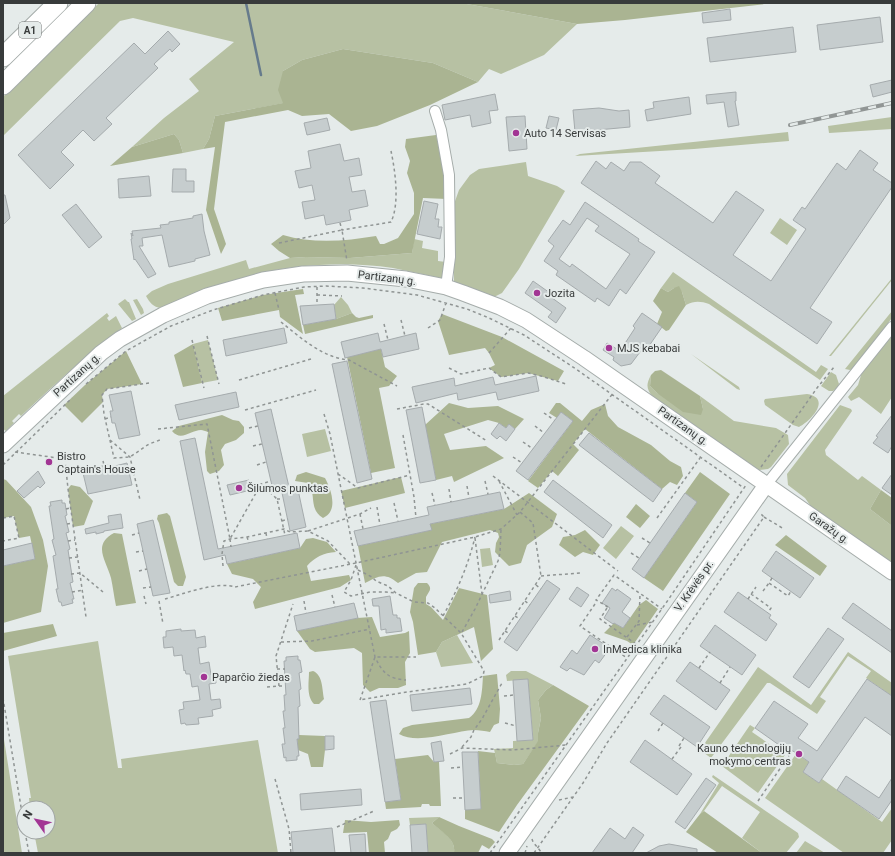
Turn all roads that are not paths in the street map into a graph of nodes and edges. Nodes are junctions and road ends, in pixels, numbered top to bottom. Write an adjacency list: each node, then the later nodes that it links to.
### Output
1 (49, 3): 4 (highway)
2 (58, 3): 5 (highway, A1)
3 (86, 3): 6 (highway, A1)
4 (3, 41)
5 (3, 57)
6 (3, 85)
7 (435, 111): 8 (street)
8 (446, 287): 10 (street, Partizanų g.); 11 (street, Partizanų g.)
9 (892, 327): 11 (street, V. Krėvės pr.)
10 (9, 448)
11 (766, 485): 12 (street, Garažų g.); 13 (street, V. Krėvės pr.)
12 (892, 572)
13 (507, 853)

